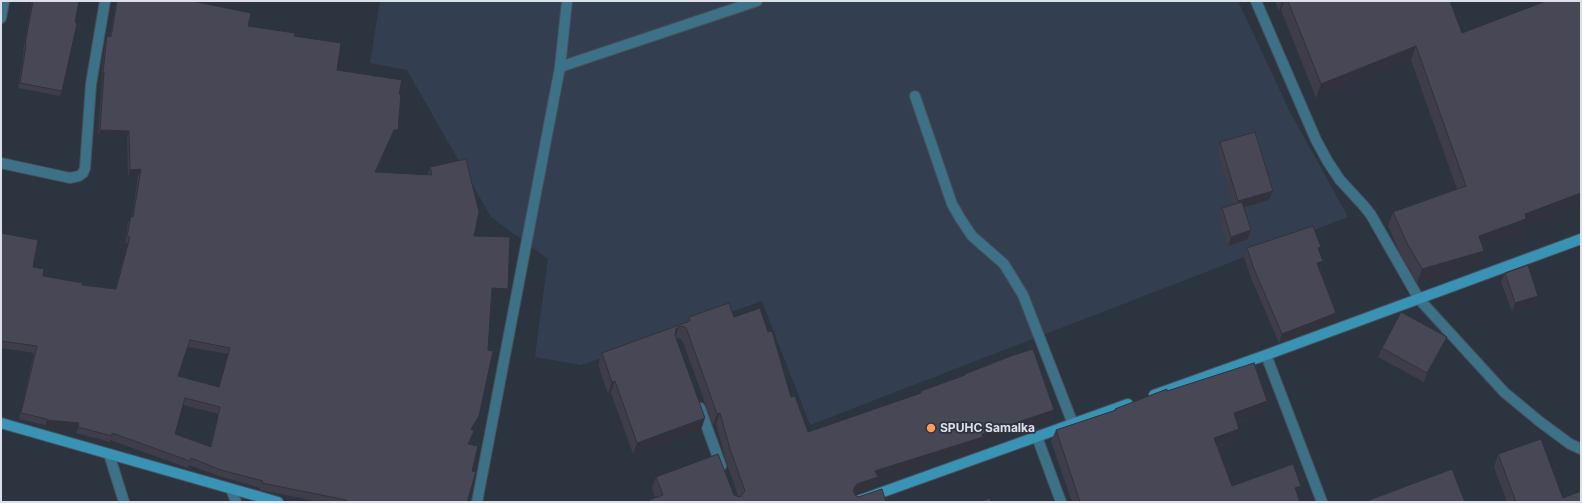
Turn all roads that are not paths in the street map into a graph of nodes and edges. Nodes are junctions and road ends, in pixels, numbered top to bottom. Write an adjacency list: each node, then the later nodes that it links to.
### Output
1 (4, 1): 6 (street)
2 (105, 1): 9 (street)
3 (567, 1): 7 (street)
4 (757, 1): 7 (street)
5 (1256, 1): 11 (street)
6 (1, 18)
7 (560, 67): 24 (street)
8 (915, 96): 15 (street)
9 (1, 164)
10 (1581, 239): 11 (street)
11 (1419, 299): 12 (street); 17 (street)
12 (1266, 356): 15 (street); 27 (street)
13 (697, 401): 19 (street)
14 (1, 423): 18 (street)
15 (1073, 424): 16 (street)
16 (1037, 437): 25 (street); 26 (street)
17 (1581, 449)
18 (109, 454): 20 (street); 21 (street)
19 (724, 473)
20 (231, 488): 22 (street); 23 (street)
21 (124, 502)
22 (236, 502)
23 (278, 502)
24 (477, 502)
25 (855, 502)
26 (1061, 502)
27 (1322, 502)

